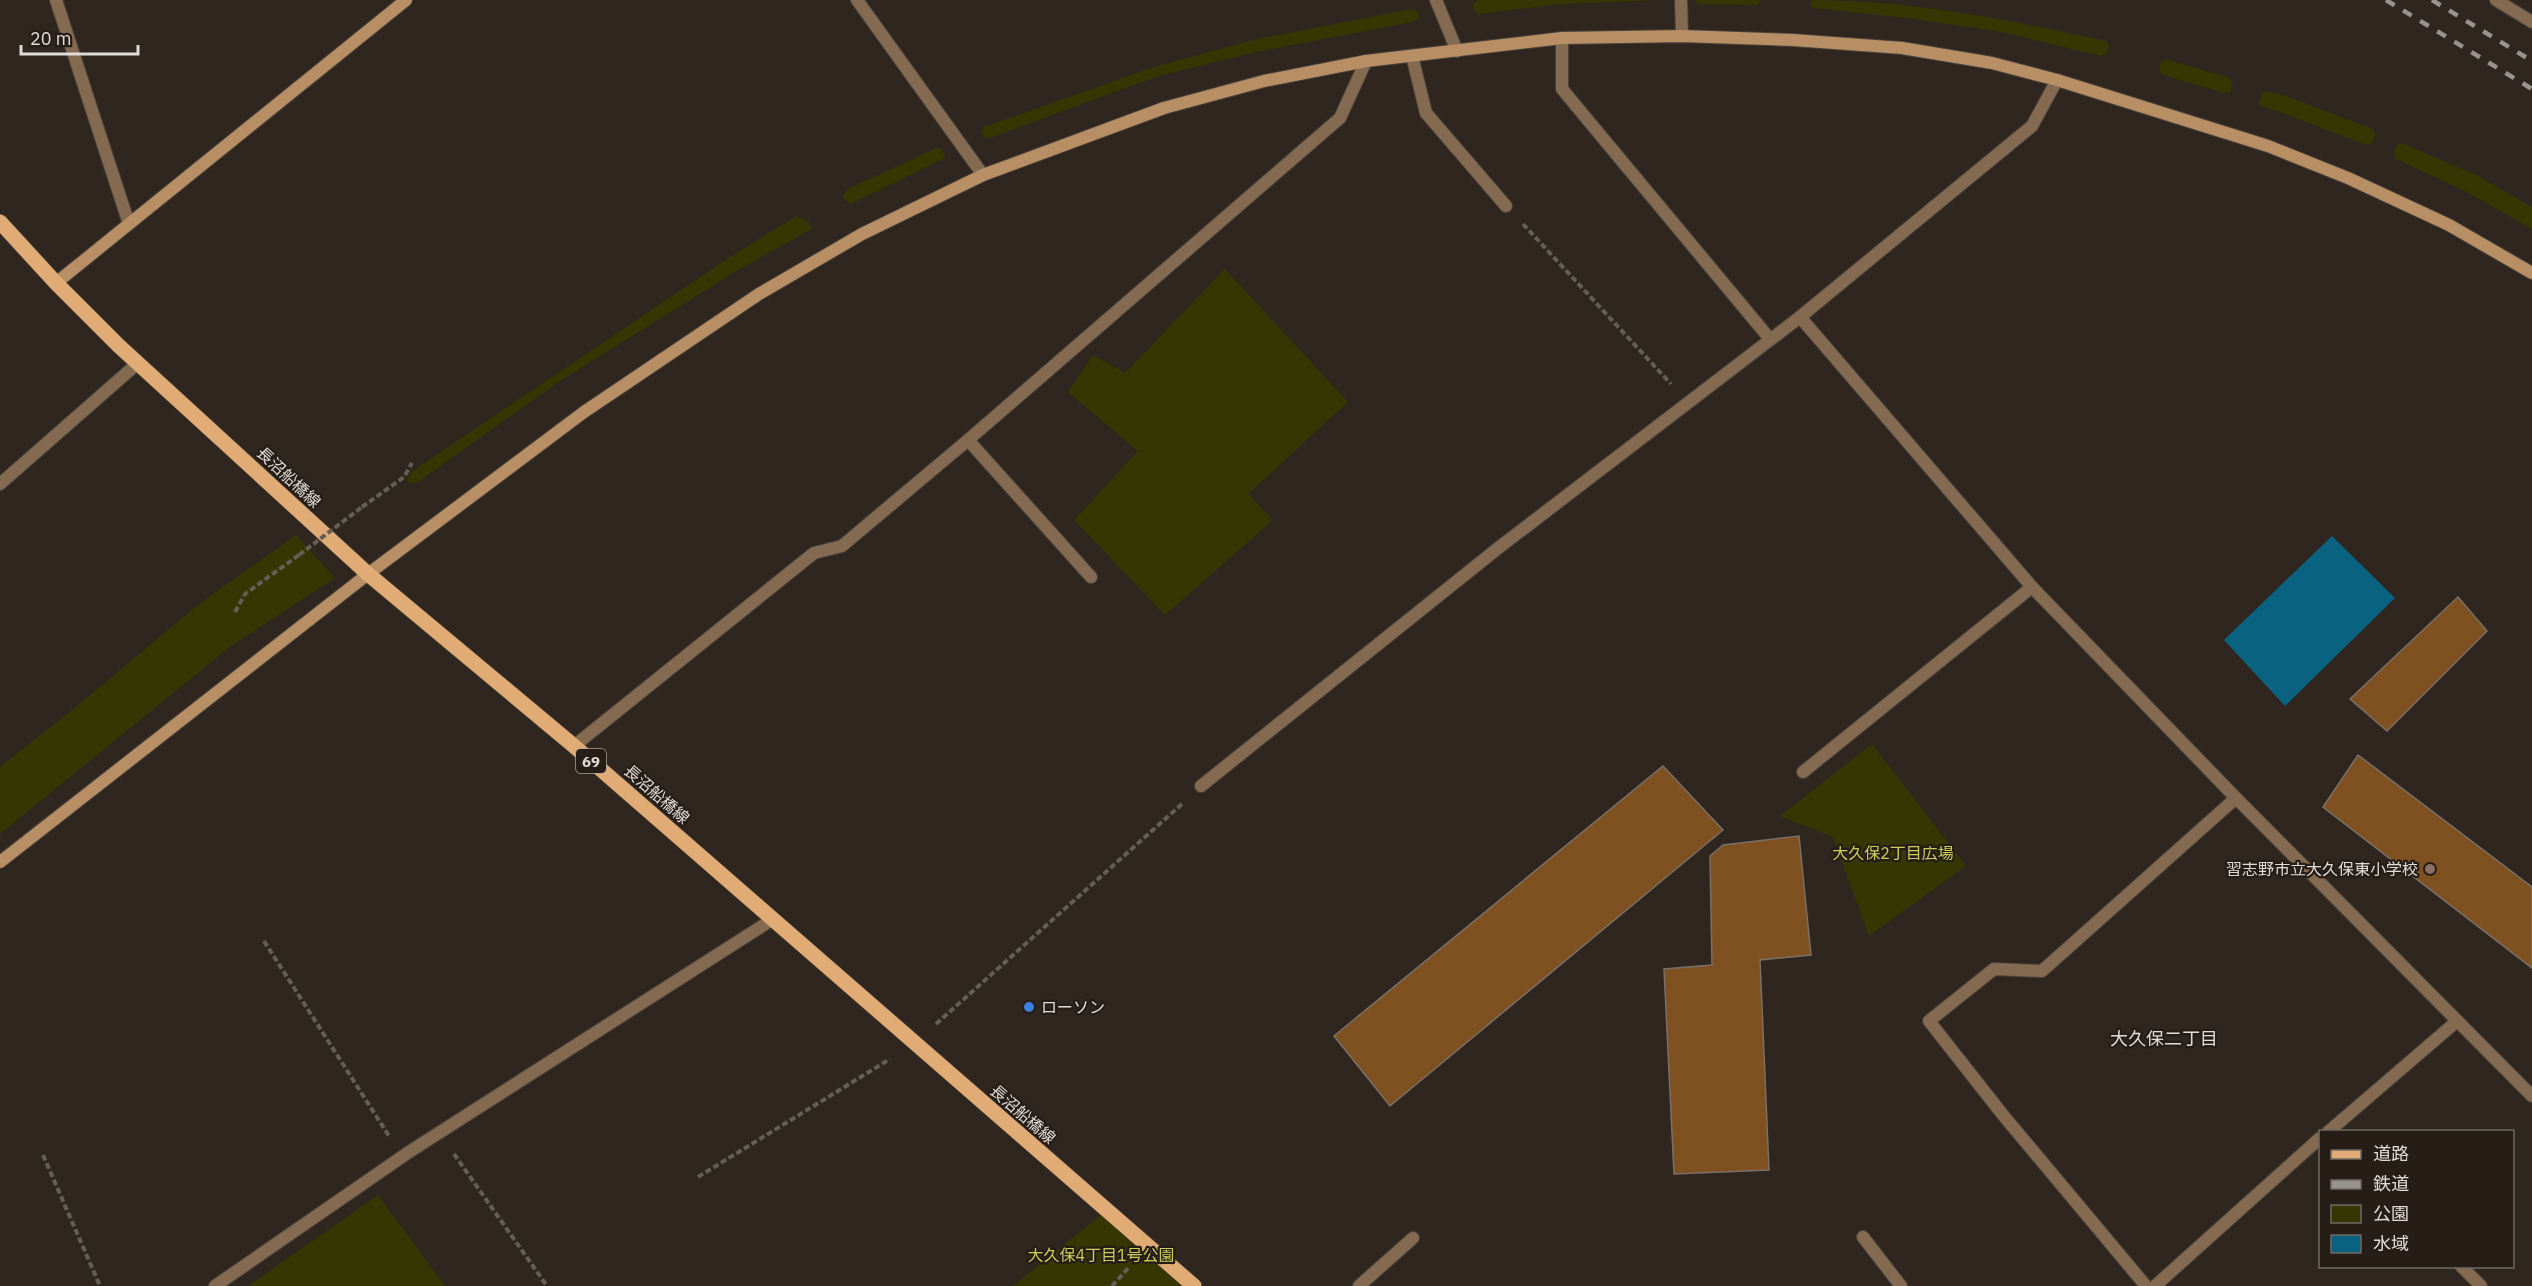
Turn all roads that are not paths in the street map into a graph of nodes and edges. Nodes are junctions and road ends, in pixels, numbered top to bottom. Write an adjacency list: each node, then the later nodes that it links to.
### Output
1 (56, 0): 16 (street)
2 (406, 0): 16 (street)
3 (857, 0): 14 (street)
4 (1436, 0): 10 (street)
5 (1681, 0): 8 (street)
6 (2496, 0): 7 (street)
7 (2532, 22)
8 (1682, 36): 9 (street); 13 (street)
9 (1562, 38): 10 (street); 21 (street)
10 (1457, 51): 11 (street)
11 (1412, 56): 12 (street); 15 (street)
12 (1366, 61): 14 (street); 23 (street)
13 (2058, 80): 18 (street); 20 (street)
14 (983, 175): 25 (street)
15 (1506, 206)
16 (129, 224): 19 (street)
17 (2, 227): 19 (main road, 長沼船橋線 / 69)
18 (2532, 273)
19 (56, 283): 22 (main road, 長沼船橋線 / 69)
20 (1800, 317): 21 (street); 27 (street)
21 (1770, 339): 30 (street)
22 (138, 363): 24 (street); 25 (main road, 長沼船橋線 / 69)
23 (968, 440): 26 (street); 28 (street)
24 (0, 484)
25 (368, 574): 28 (main road, 長沼船橋線 / 69); 32 (street)
26 (1091, 578)
27 (2032, 587): 29 (street); 31 (street)
28 (574, 746): 33 (main road, 長沼船橋線 / 69)
29 (1803, 772)
30 (1201, 786)
31 (2236, 798): 34 (street); 45 (street)
32 (0, 862)
33 (772, 919): 41 (street); 42 (main road, 長沼船橋線 / 69)
34 (2456, 1022): 35 (street); 36 (street)
35 (2532, 1096)
36 (2329, 1130)
37 (2319, 1139): 46 (street)
38 (1863, 1237): 44 (street)
39 (1413, 1238): 43 (street)
40 (2463, 1268): 47 (street)
41 (214, 1286)
42 (1194, 1286)
43 (1359, 1286)
44 (1901, 1286)
45 (2146, 1286)
46 (2155, 1286)
47 (2481, 1286)

